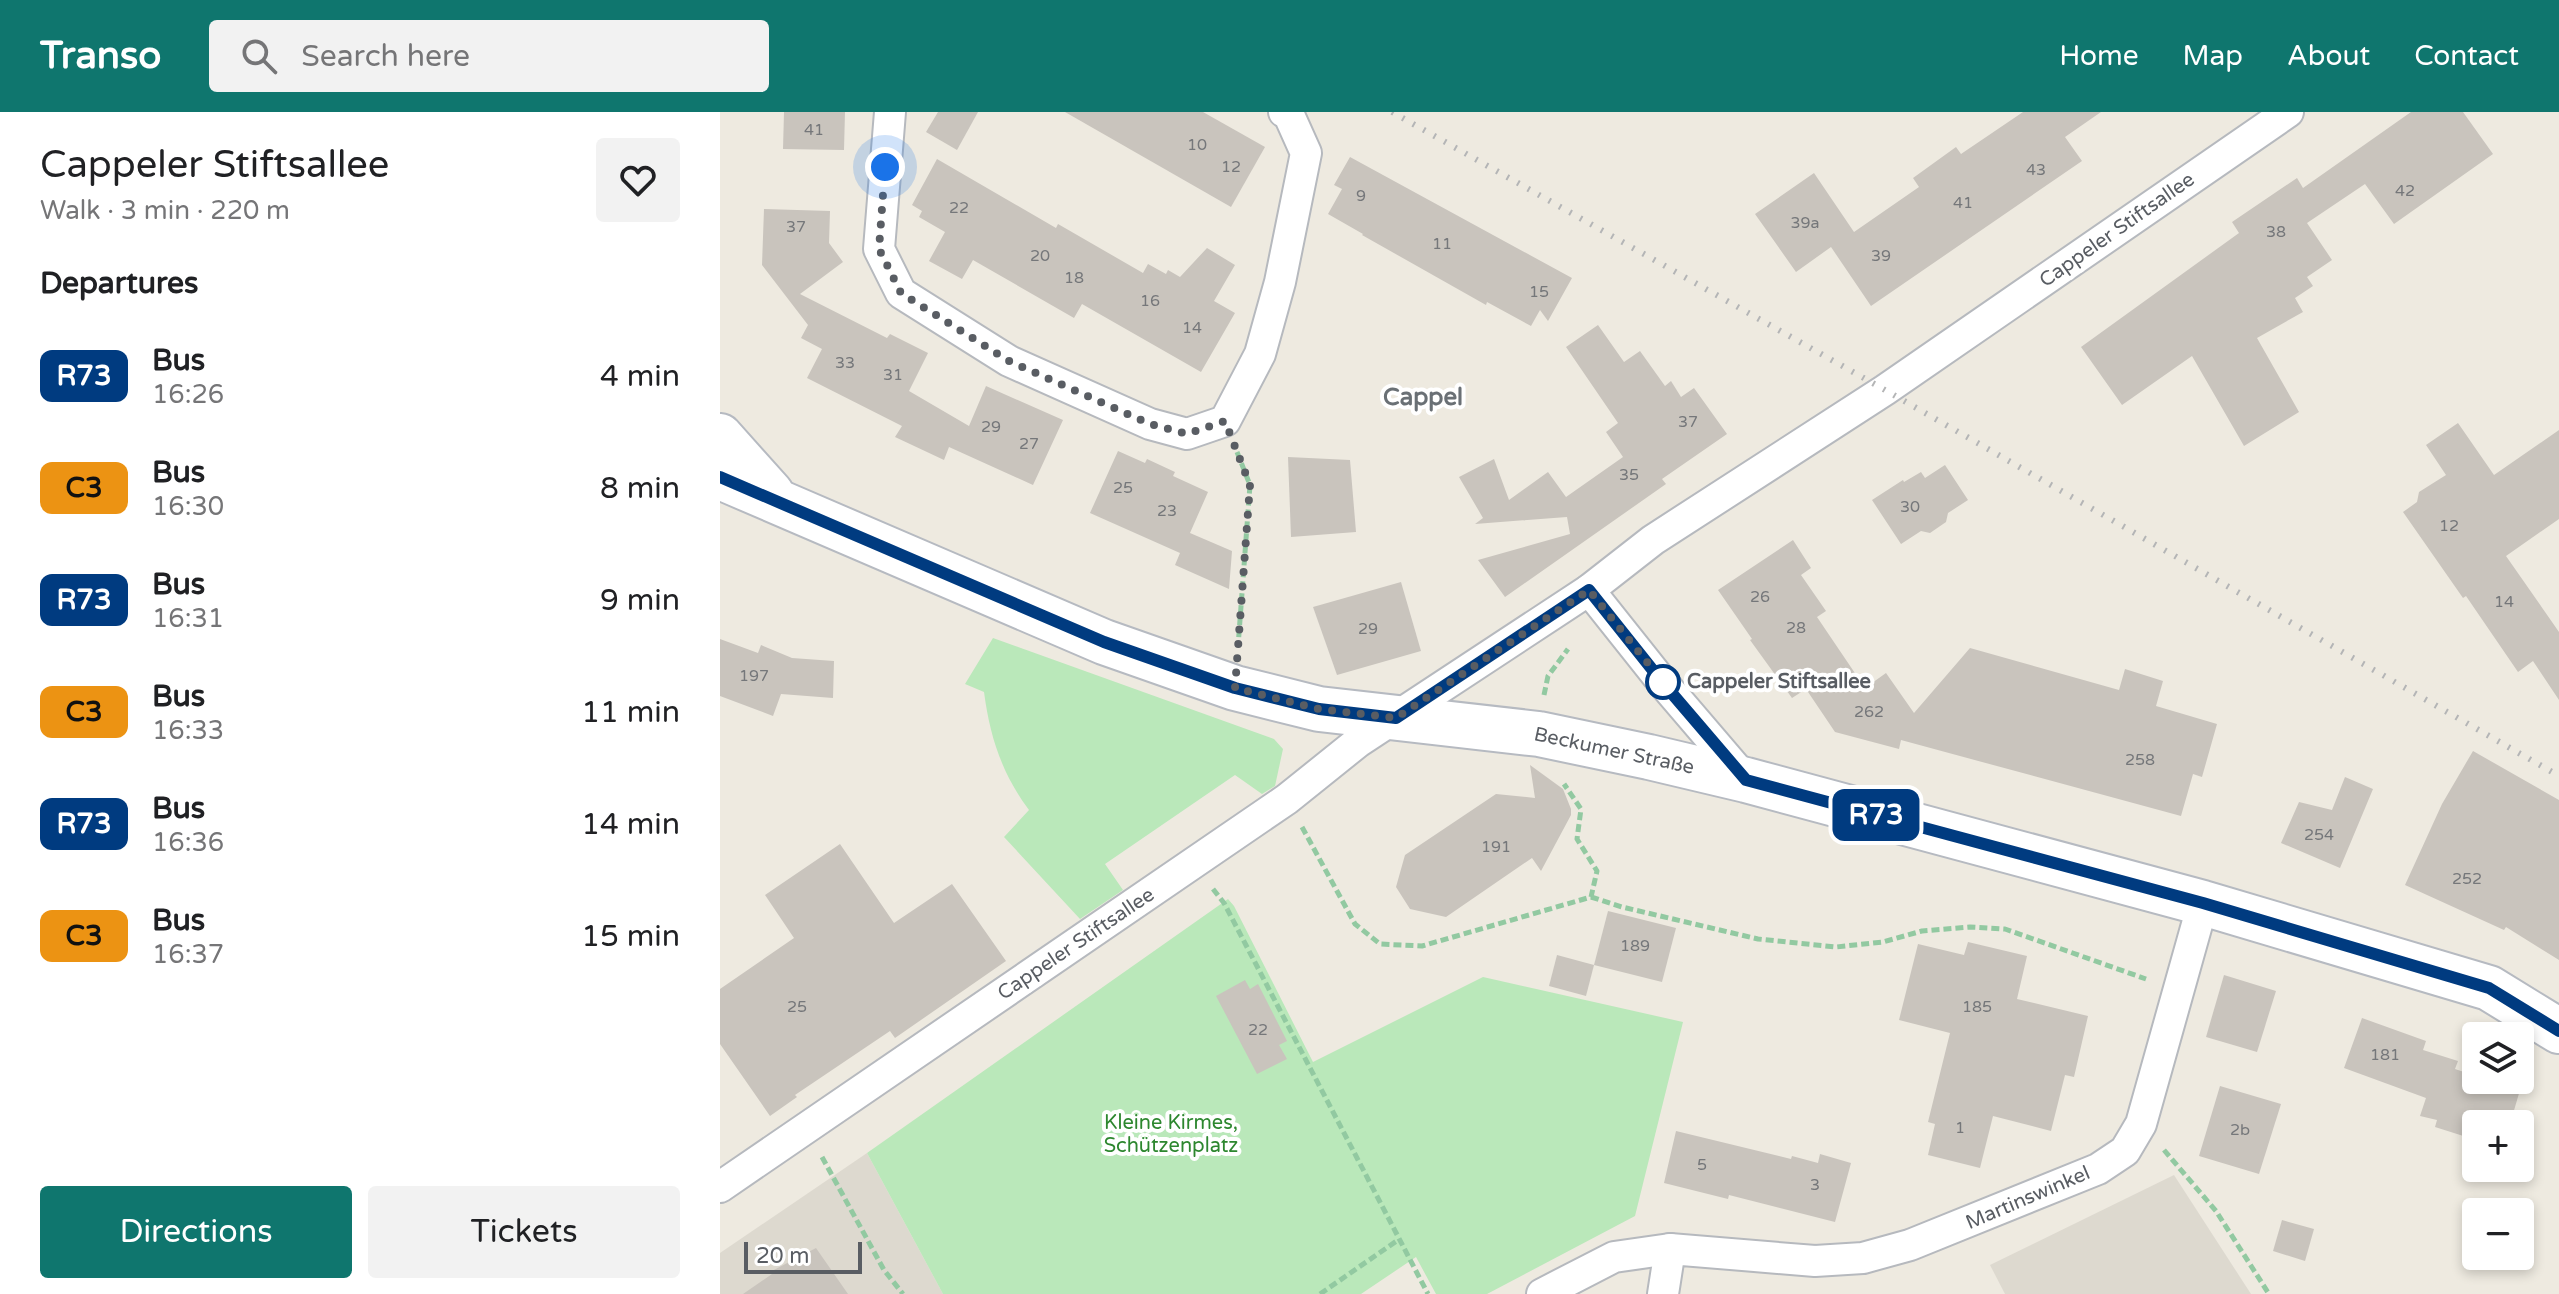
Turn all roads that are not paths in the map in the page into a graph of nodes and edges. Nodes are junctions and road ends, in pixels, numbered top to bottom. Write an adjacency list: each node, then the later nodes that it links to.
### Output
1 (890, 112): 2 (street)
2 (1284, 112)
3 (2288, 112): 7 (street, Cappeler Stiftsallee)
4 (720, 436): 6 (main road)
5 (720, 477): 6 (main road, Beckumer Straße)
6 (778, 501): 8 (main road, Beckumer Straße)
7 (1589, 590): 8 (street, Cappeler Stiftsallee); 9 (street)
8 (1396, 718): 9 (main road, Beckumer Straße); 12 (street, Cappeler Stiftsallee)
9 (1746, 780): 10 (main road, Beckumer Straße)
10 (2203, 903): 11 (main road, Beckumer Straße); 13 (street, Martinswinkel)
11 (2559, 1031)
12 (720, 1187)
13 (1670, 1249): 14 (street, Martinswinkel); 15 (street)
14 (1542, 1294)
15 (1663, 1294)

